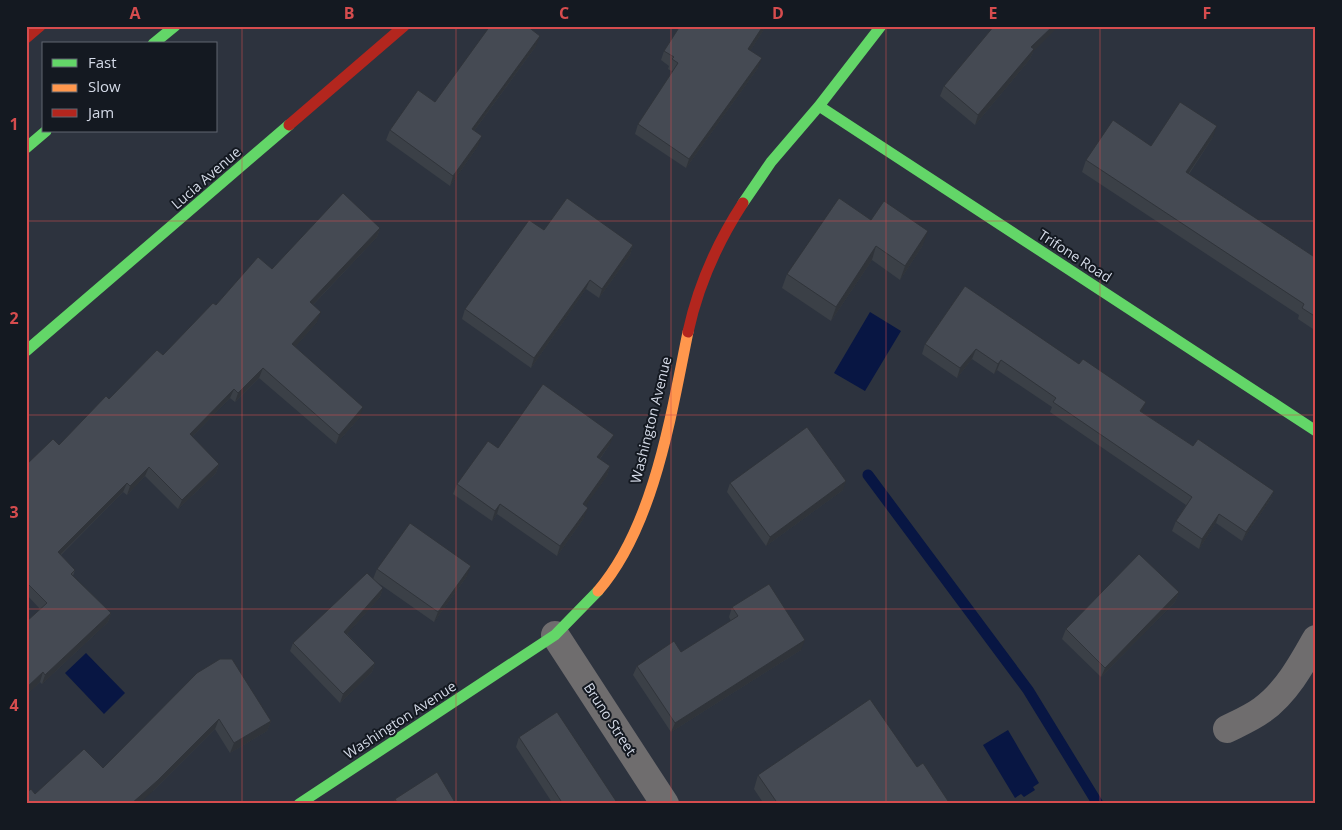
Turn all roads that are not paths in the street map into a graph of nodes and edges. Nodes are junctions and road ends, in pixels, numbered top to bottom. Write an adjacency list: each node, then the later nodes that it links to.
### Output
1 (40, 26): 5 (main road)
2 (175, 26): 6 (main road)
3 (404, 26): 10 (main road, Lucia Avenue)
4 (881, 26): 7 (main road, Washington Avenue)
5 (26, 38)
6 (156, 42)
7 (819, 106): 11 (main road, Trifone Road); 12 (main road, Washington Avenue)
8 (45, 132): 9 (main road)
9 (26, 148)
10 (26, 351)
11 (1316, 431)
12 (555, 635): 15 (main road, Washington Avenue); 16 (street, Bruno Street)
13 (1316, 639): 14 (street)
14 (1228, 730)
15 (299, 804)
16 (665, 804)

